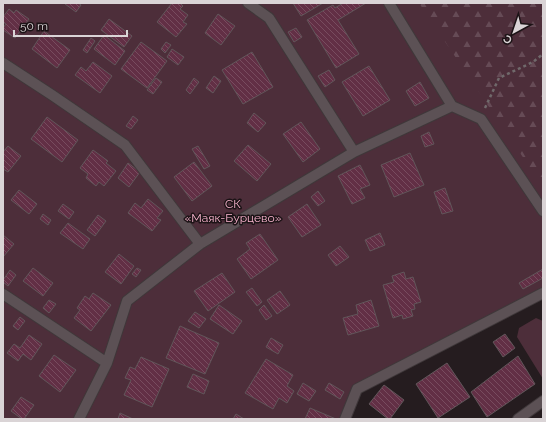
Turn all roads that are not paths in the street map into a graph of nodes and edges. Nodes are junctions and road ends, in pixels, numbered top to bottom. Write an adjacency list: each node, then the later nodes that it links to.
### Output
1 (248, 3): 5 (street)
2 (389, 3): 4 (street)
3 (3, 63): 7 (street)
4 (452, 106): 5 (street); 6 (street)
5 (354, 152): 7 (street)
6 (543, 211)
7 (200, 244): 10 (street)
8 (543, 293): 13 (street)
9 (3, 294): 10 (street)
10 (107, 363): 12 (street)
11 (543, 401): 14 (street)
12 (79, 419)
13 (345, 419)
14 (518, 419)

